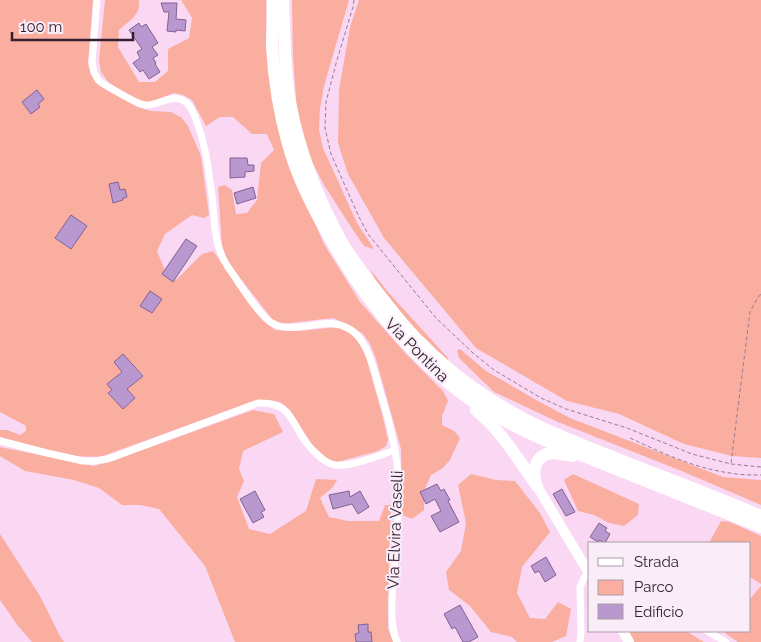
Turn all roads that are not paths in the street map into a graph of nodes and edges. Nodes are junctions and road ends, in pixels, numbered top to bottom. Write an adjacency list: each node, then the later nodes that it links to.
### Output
1 (97, 0): 6 (street, Via Elvira Vaselli)
2 (273, 0): 4 (highway, Via Pontina)
3 (283, 0): 9 (highway, Via Pontina)
4 (436, 372): 7 (highway, Via Pontina); 8 (highway)
5 (0, 441): 6 (street)
6 (395, 450): 14 (street, Via Elvira Vaselli)
7 (594, 460): 8 (highway); 10 (highway, Via Pontina)
8 (537, 486): 11 (street)
9 (761, 516)
10 (761, 527)
11 (588, 571)
12 (588, 575): 15 (street)
13 (709, 632): 16 (street)
14 (398, 642)
15 (580, 642)
16 (726, 642)

